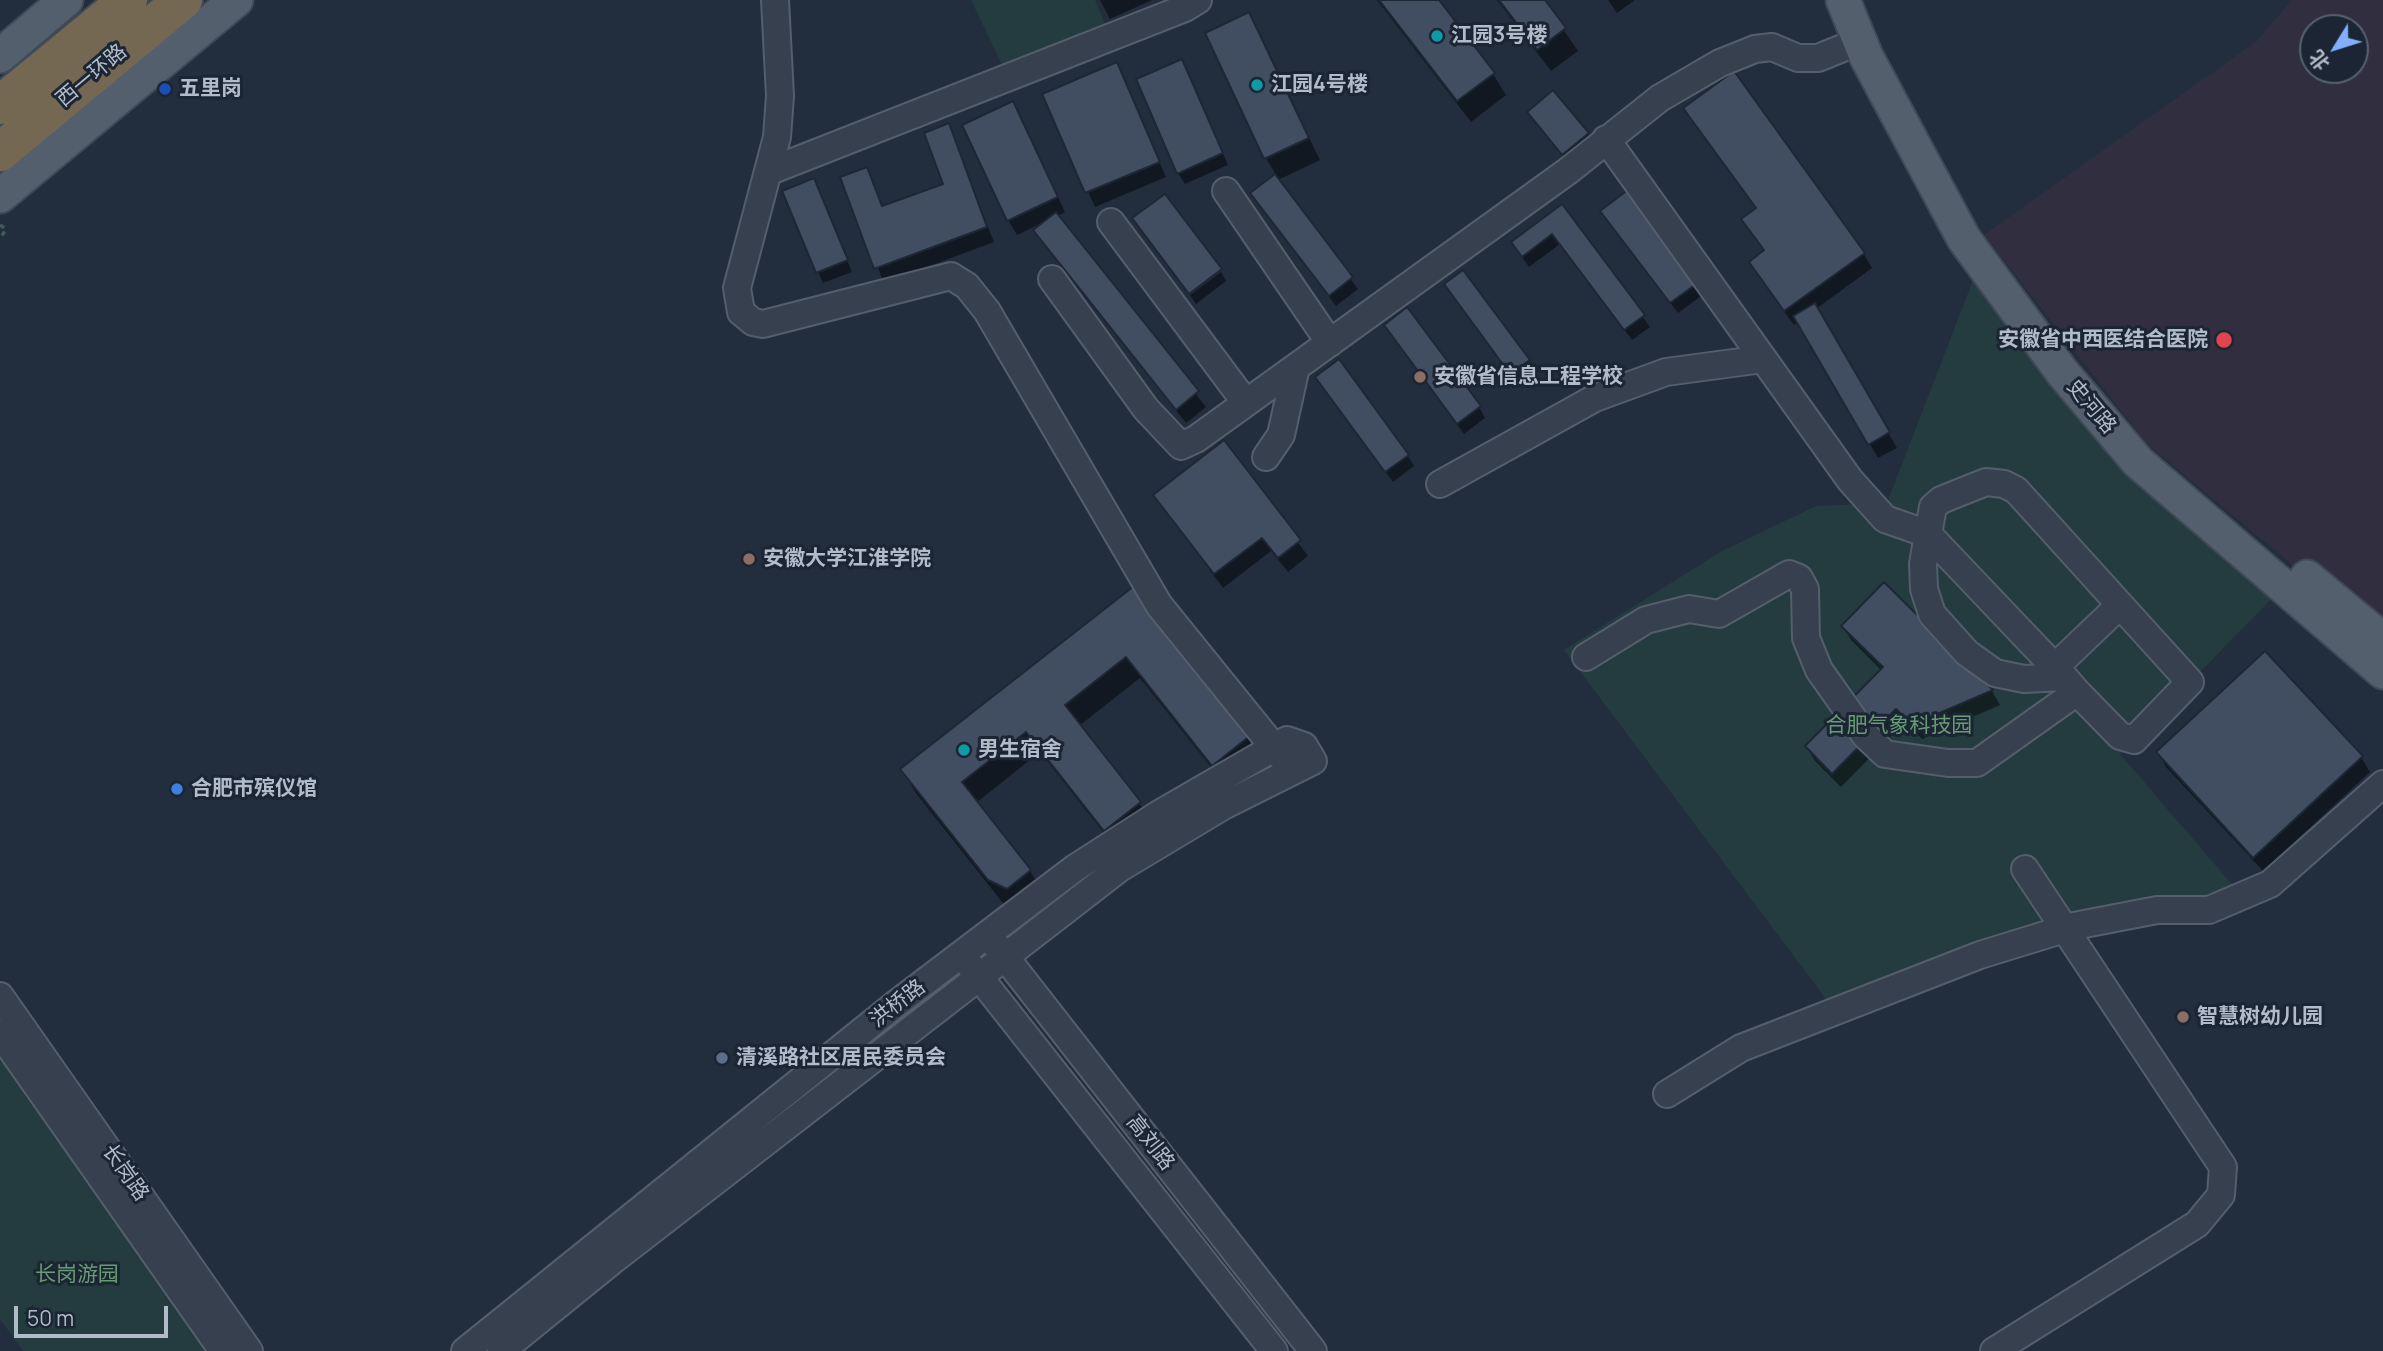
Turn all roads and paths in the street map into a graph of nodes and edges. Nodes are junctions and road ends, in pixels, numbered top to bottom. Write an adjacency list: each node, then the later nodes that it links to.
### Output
1 (66, 0): 10 (main road)
2 (128, 0): 11 (highway, 西一环路)
3 (183, 0): 13 (highway, 西一环路)
4 (236, 0): 16 (main road)
5 (775, 0): 14 (street)
6 (1198, 0): 14 (street)
7 (1843, 0): 9 (main road, 史河路)
8 (1866, 0): 29 (main road, 史河路)
9 (1860, 41): 12 (street); 31 (main road, 史河路)
10 (0, 56)
11 (0, 104)
12 (1606, 139): 21 (street); 22 (street)
13 (0, 152)
14 (770, 171): 33 (street)
15 (1226, 191): 21 (street)
16 (0, 196)
17 (1111, 222): 24 (street)
18 (0, 225): 19 (path)
19 (0, 239)
20 (1052, 279): 24 (street)
21 (1330, 343): 23 (street)
22 (1763, 359): 26 (street); 27 (street)
23 (1296, 367): 24 (street); 25 (street)
24 (1246, 403)
25 (1266, 457)
26 (1440, 484)
27 (1928, 534): 28 (street); 32 (street); 32 (street)
28 (2120, 605): 32 (street); 32 (street)
29 (2383, 640)
30 (1586, 657): 32 (street)
31 (2383, 672)
32 (2065, 679)
33 (1281, 744): 37 (street, 洪桥路); 39 (street, 洪桥路)
34 (2383, 784): 36 (street)
35 (2025, 869): 36 (street)
36 (2063, 930): 43 (street); 50 (street)
37 (988, 934): 38 (street, 洪桥路); 39 (street, 高刘路)
38 (962, 954): 40 (street, 高刘路); 46 (street, 洪桥路)
39 (1005, 956): 40 (street, 洪桥路); 49 (street, 高刘路)
40 (979, 976): 47 (street, 洪桥路); 48 (street, 高刘路)
41 (0, 996): 45 (street, 长岗路)
42 (0, 1032): 44 (street, 长岗路)
43 (1667, 1094)
44 (223, 1351)
45 (249, 1351)
46 (465, 1351)
47 (501, 1351)
48 (1274, 1351)
49 (1313, 1351)
50 (1994, 1351)

